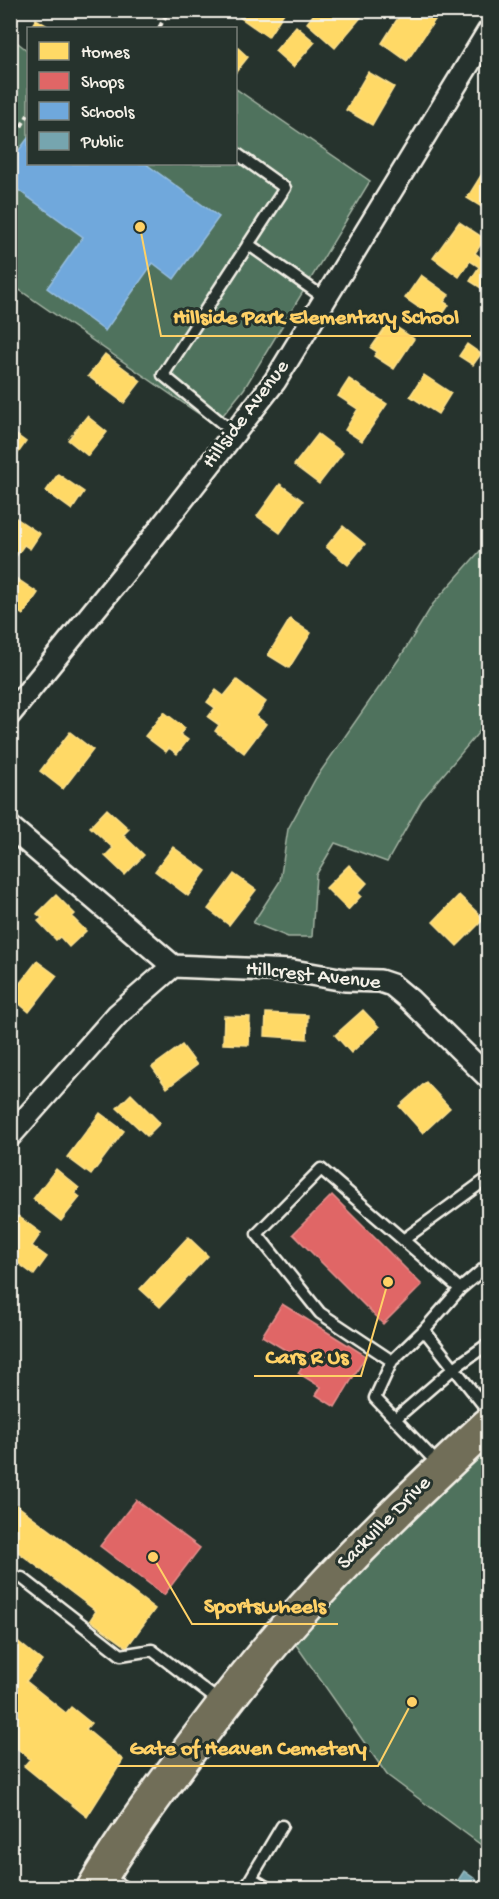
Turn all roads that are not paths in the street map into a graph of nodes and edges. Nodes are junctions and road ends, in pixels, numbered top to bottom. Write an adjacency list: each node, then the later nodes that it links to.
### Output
1 (489, 32): 4 (street, Hillside Avenue)
2 (237, 154): 3 (lane)
3 (248, 244): 4 (lane); 5 (lane)
4 (326, 299): 5 (street, Hillside Avenue)
5 (234, 433): 6 (street, Hillside Avenue)
6 (10, 714)
7 (10, 827): 8 (street)
8 (173, 966): 9 (street, Hillcrest Avenue); 10 (street)
9 (489, 1077)
10 (10, 1136)
11 (489, 1178): 12 (lane)
12 (403, 1240): 14 (lane); 17 (lane)
13 (489, 1265): 14 (lane)
14 (460, 1289): 15 (lane)
15 (424, 1330): 17 (lane); 18 (lane)
16 (489, 1344): 18 (lane)
17 (392, 1360): 20 (lane)
18 (454, 1368): 19 (lane); 20 (lane)
19 (489, 1411)
20 (396, 1419): 22 (lane)
21 (489, 1425): 22 (main road, Sackville Drive)
22 (442, 1468): 24 (main road, Sackville Drive)
23 (22, 1578): 24 (lane)
24 (223, 1704): 27 (main road, Sackville Drive)
25 (282, 1826): 26 (lane)
26 (251, 1878): 28 (lane); 29 (lane)
27 (107, 1884)
28 (245, 1888)
29 (268, 1888)

